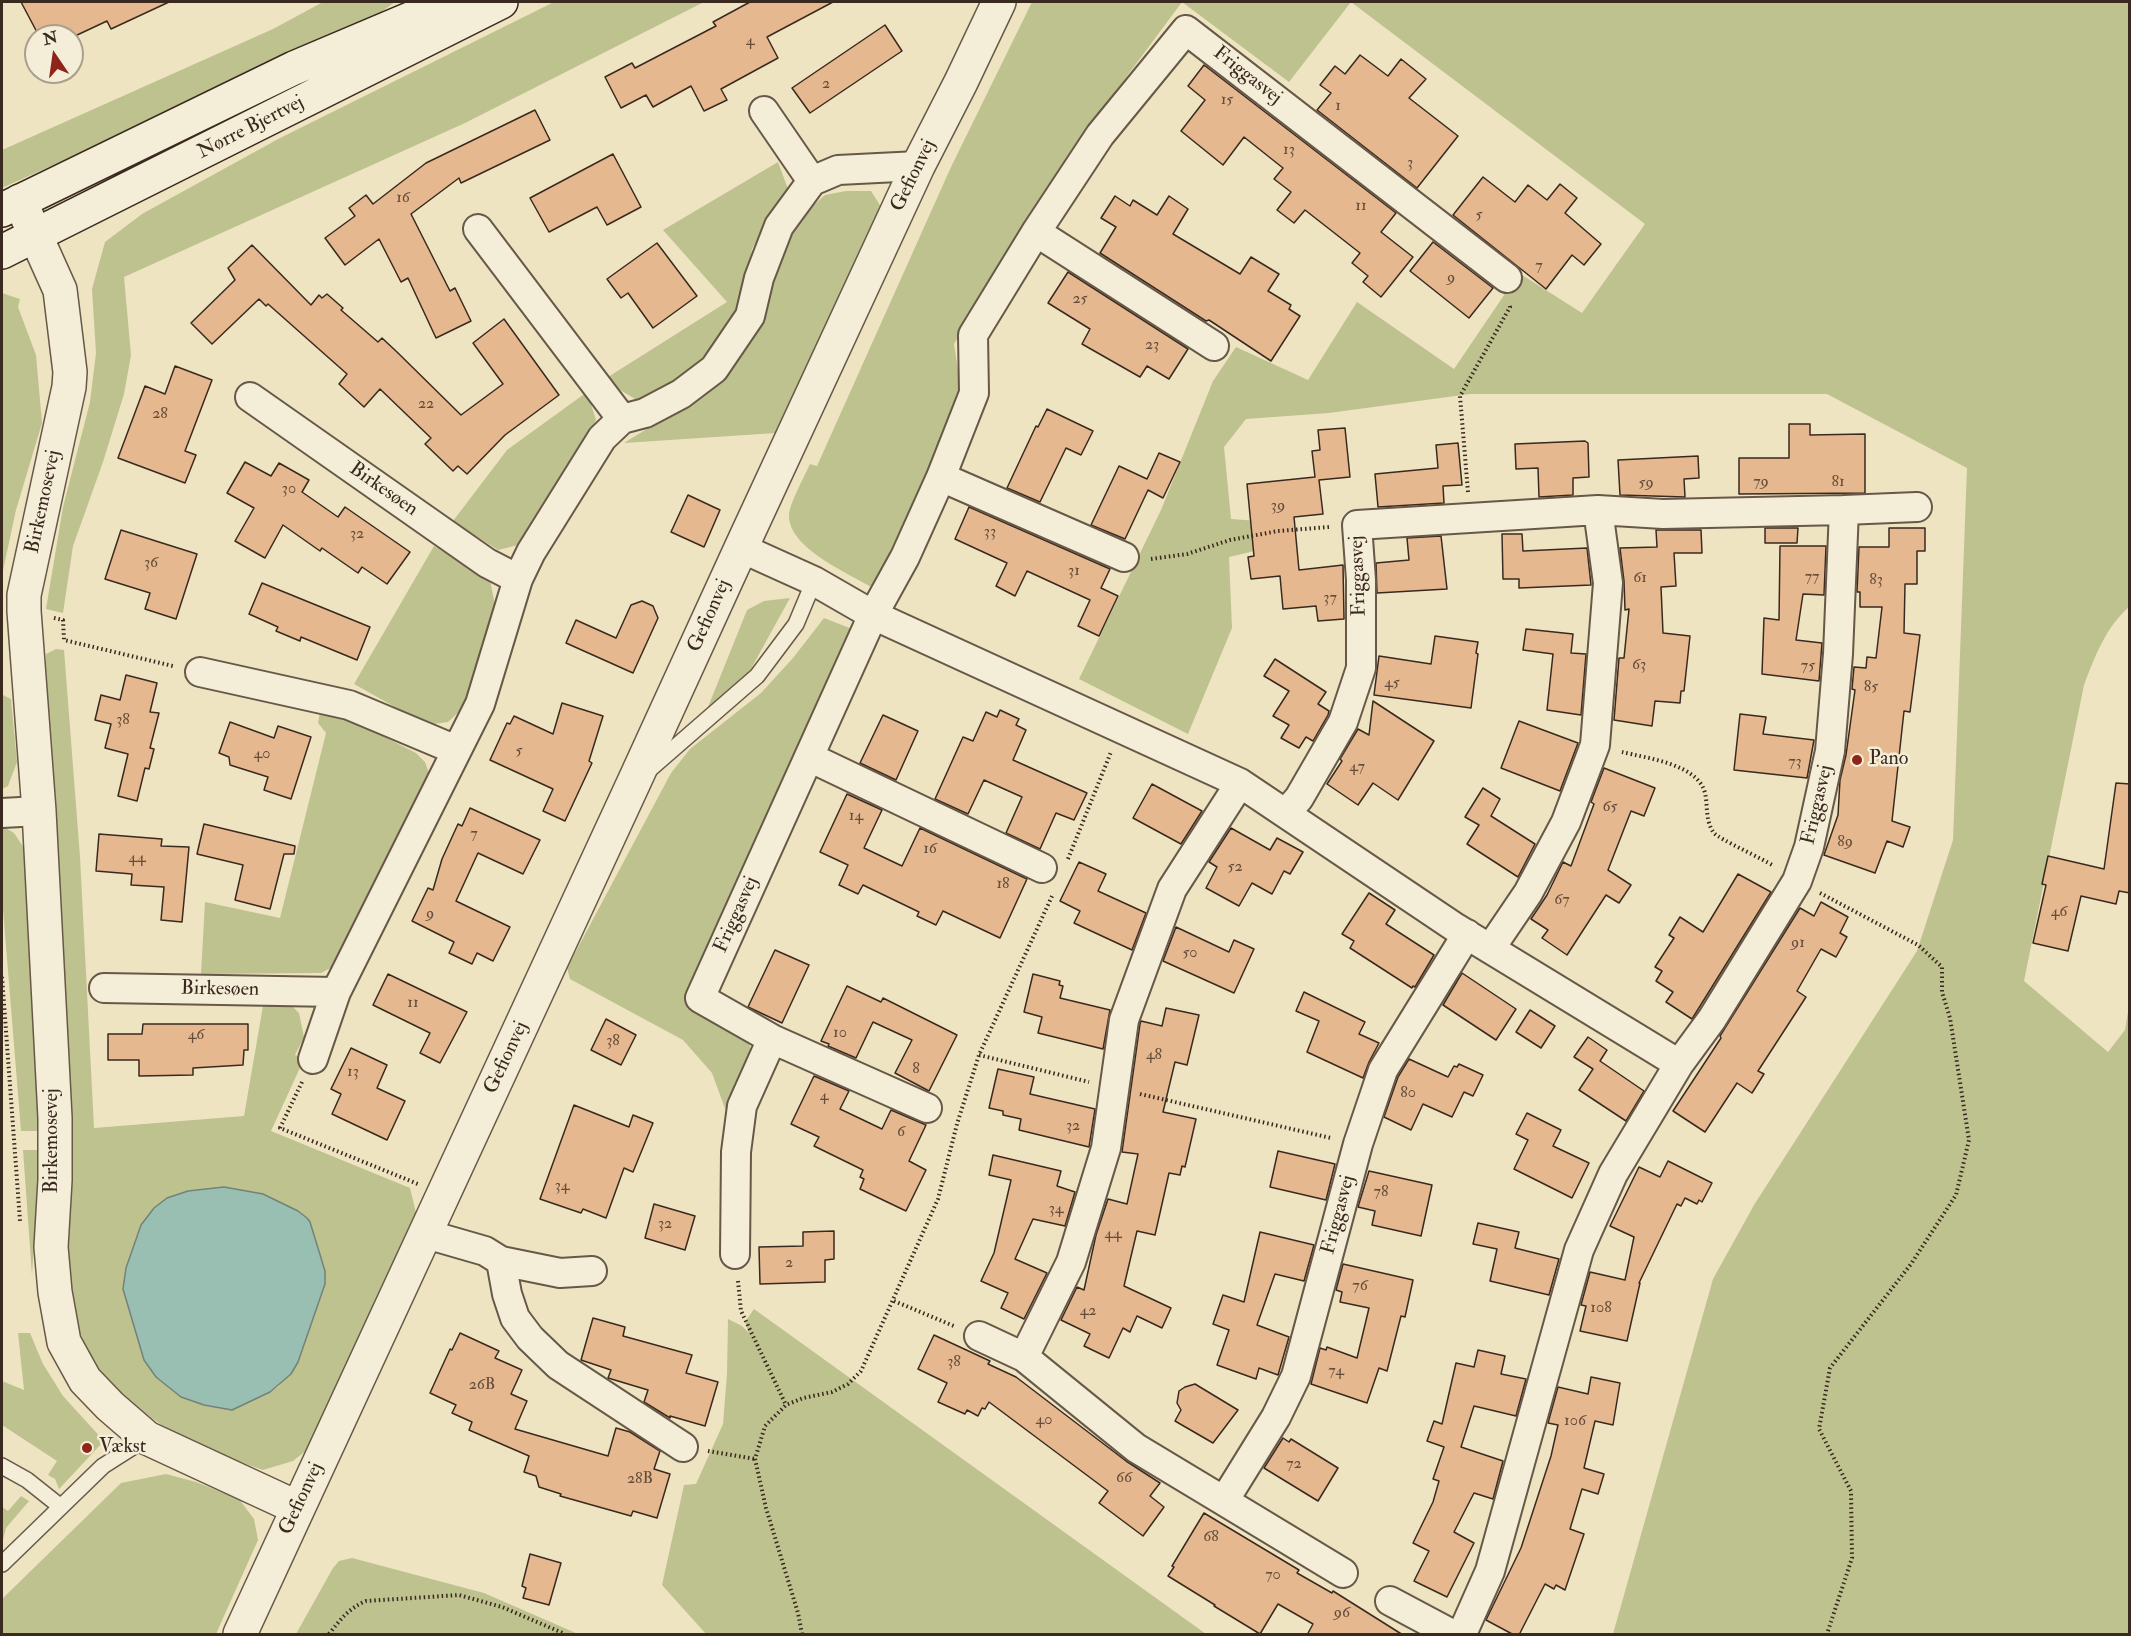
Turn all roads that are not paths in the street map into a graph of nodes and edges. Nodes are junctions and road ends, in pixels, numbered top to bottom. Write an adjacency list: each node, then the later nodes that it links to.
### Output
1 (450, 2): 7 (street, Nørre Bjertvej)
2 (501, 2): 10 (street, Nørre Bjertvej)
3 (999, 2): 5 (street, Gefionvej)
4 (764, 111): 6 (street)
5 (918, 166): 6 (street); 20 (street, Gefionvej)
6 (812, 181): 15 (street)
7 (11, 206): 10 (street, Birkemosevej)
8 (478, 229): 15 (street)
9 (1036, 232): 12 (street, Friggasvej); 13 (street); 16 (street, Friggasvej)
10 (36, 236): 11 (street, Nørre Bjertvej); 30 (street, Birkemosevej)
11 (2, 252)
12 (1507, 278)
13 (1214, 346)
14 (250, 397): 22 (street, Birkesøen)
15 (622, 419): 22 (street)
16 (941, 477): 21 (street); 24 (street, Friggasvej)
17 (1917, 507): 19 (street, Friggasvej)
18 (1598, 510): 19 (street, Friggasvej); 32 (street, Friggasvej); 34 (street, Friggasvej)
19 (1844, 510): 39 (street, Friggasvej)
20 (741, 548): 23 (street); 28 (street, Gefionvej)
21 (1124, 556)
22 (518, 579): 26 (street)
23 (814, 581): 24 (street); 28 (lane)
24 (873, 615): 27 (street, Friggasvej); 29 (street)
25 (201, 672): 26 (street)
26 (456, 750): 36 (street)
27 (809, 757): 33 (street); 37 (street, Friggasvej)
28 (634, 782): 41 (street, Gefionvej)
29 (1240, 783): 32 (street); 46 (street)
30 (39, 811): 31 (street); 47 (street, Birkemosevej)
31 (2, 813)
32 (1286, 813): 34 (street)
33 (1054, 873)
34 (1478, 941): 39 (street); 50 (street, Friggasvej)
35 (104, 988): 36 (street, Birkesøen)
36 (336, 992): 38 (street)
37 (772, 1039): 40 (street, Friggasvej); 42 (street)
38 (313, 1059)
39 (1679, 1064): 58 (street, Friggasvej)
40 (927, 1108)
41 (426, 1234): 43 (street); 52 (street, Gefionvej)
42 (735, 1254)
43 (501, 1261): 44 (street); 48 (street)
44 (592, 1271)
45 (979, 1336): 46 (street)
46 (1024, 1357): 50 (street)
47 (147, 1438): 51 (lane); 52 (street, Birkemosevej)
48 (683, 1448)
49 (2, 1466): 51 (lane)
50 (1224, 1502): 54 (street)
51 (61, 1507): 53 (lane)
52 (298, 1508): 56 (street, Gefionvej)
53 (2, 1564)
54 (1343, 1573)
55 (1390, 1601): 57 (street)
56 (240, 1635)
57 (1452, 1635)
58 (1462, 1635)

